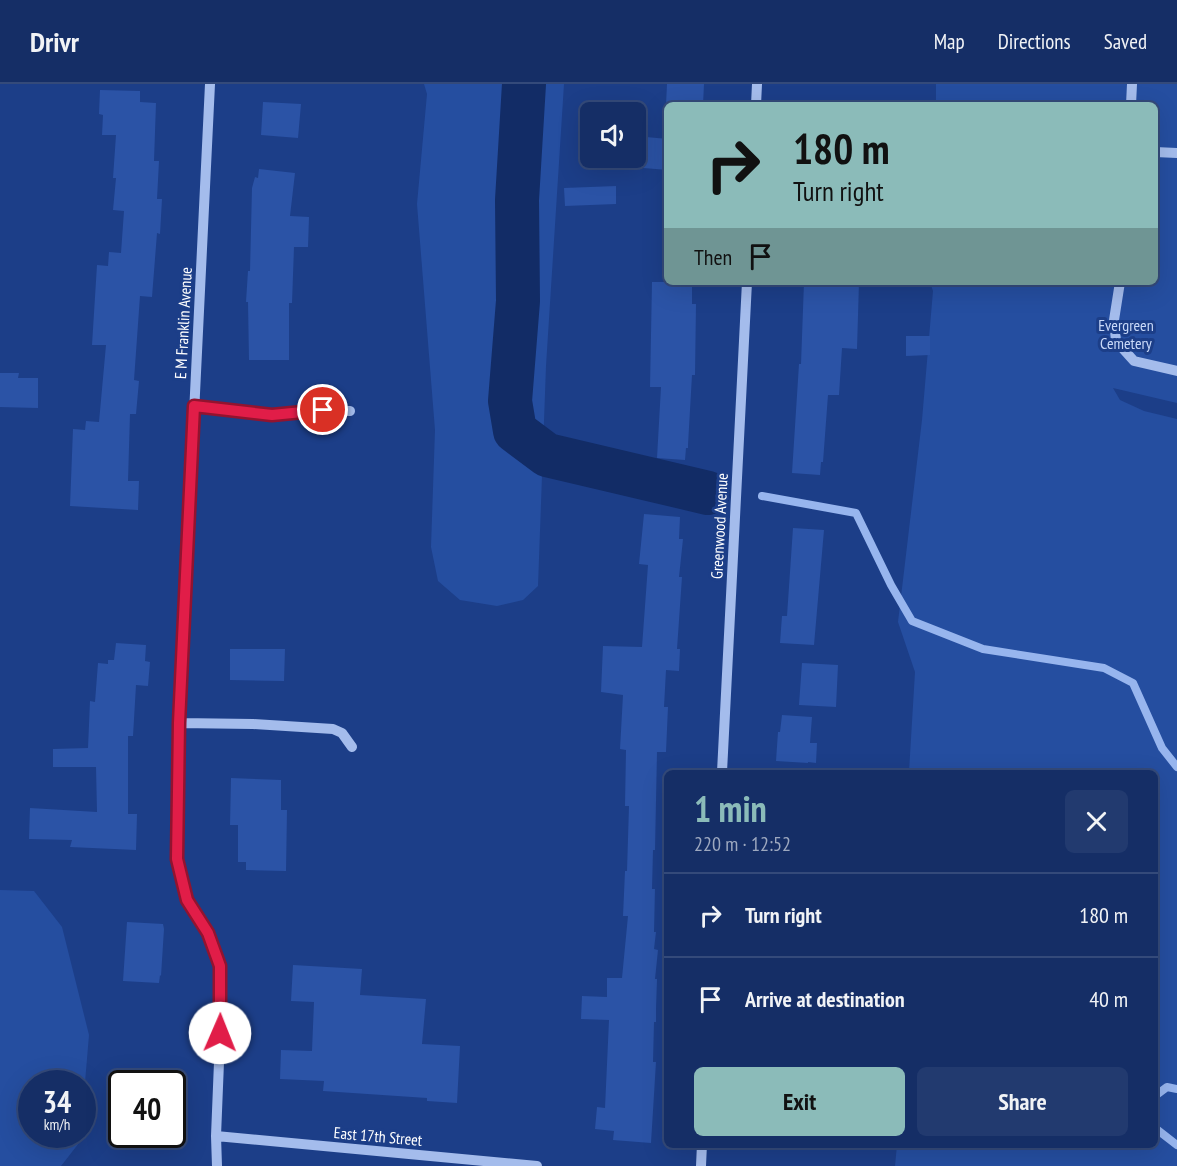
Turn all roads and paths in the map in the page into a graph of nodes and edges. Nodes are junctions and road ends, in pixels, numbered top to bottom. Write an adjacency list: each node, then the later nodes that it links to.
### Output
1 (210, 84): 11 (street, E M Franklin Avenue)
2 (758, 84): 4 (street)
3 (1132, 84): 5 (street)
4 (756, 102)
5 (1131, 102)
6 (1158, 152): 7 (street)
7 (1177, 153)
8 (747, 285): 15 (street, Greenwood Avenue)
9 (1120, 285): 10 (street)
10 (1177, 371)
11 (194, 406): 12 (street); 13 (street, E M Franklin Avenue)
12 (350, 411)
13 (179, 723): 14 (street); 16 (street, E M Franklin Avenue)
14 (352, 747)
15 (722, 770)
16 (216, 1136): 18 (street, E M Franklin Avenue); 19 (street, East 17th Street)
17 (702, 1148): 20 (street)
18 (217, 1166)
19 (537, 1166)
20 (701, 1166)

